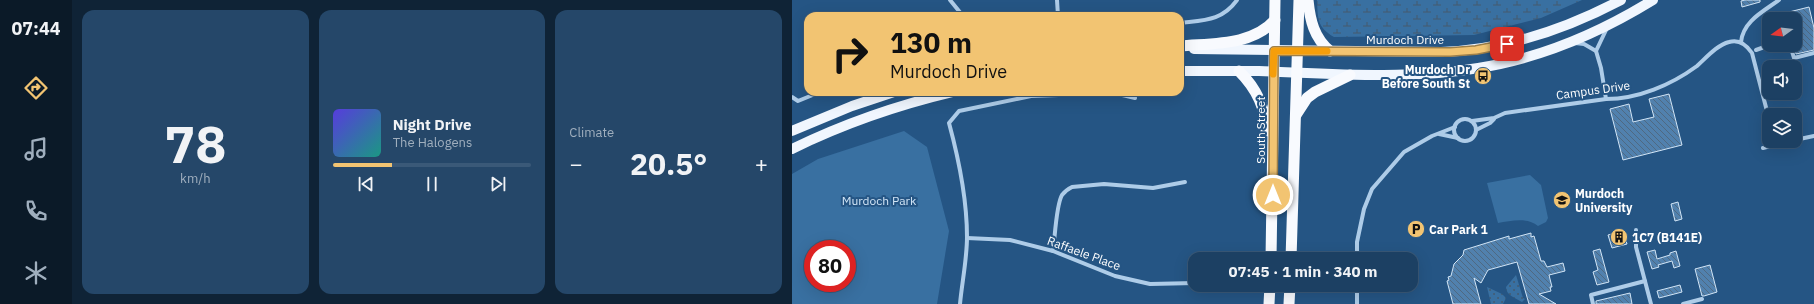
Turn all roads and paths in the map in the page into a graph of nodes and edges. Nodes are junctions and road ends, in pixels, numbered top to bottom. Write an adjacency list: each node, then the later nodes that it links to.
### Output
1 (950, 0): 10 (street)
2 (1057, 0): 11 (street)
3 (1237, 0): 13 (street)
4 (1275, 0): 12 (highway, South Street)
5 (1299, 0): 20 (highway)
6 (1308, 0): 23 (highway)
7 (1621, 0): 23 (main road, Murdoch Drive)
8 (1653, 0): 14 (main road)
9 (1779, 0): 16 (street)
10 (960, 12)
11 (1058, 12)
12 (1275, 20): 17 (highway); 22 (highway, South Street)
13 (1184, 22)
14 (1609, 25): 15 (main road); 24 (street)
15 (1571, 42): 24 (street); 31 (main road)
16 (1742, 42): 39 (street, Campus Drive); 40 (street)
17 (1184, 46)
18 (1762, 48): 21 (street)
19 (1184, 49): 22 (main road, Murdoch Drive)
20 (1298, 50): 22 (main road, Murdoch Drive); 23 (main road, Murdoch Drive); 30 (highway)
21 (1756, 50)
22 (1274, 51): 29 (highway, South Street)
23 (1330, 51)
24 (1596, 51): 39 (street)
25 (1792, 52): 26 (street)
26 (1814, 53)
27 (1184, 71): 28 (main road)
28 (1239, 71): 29 (main road); 53 (highway)
29 (1273, 72): 30 (main road); 53 (highway, South Street)
30 (1297, 74): 31 (main road); 41 (highway)
31 (1350, 75): 41 (highway)
32 (810, 96): 37 (street)
33 (882, 96): 46 (main road)
34 (938, 96): 51 (main road)
35 (1031, 96): 55 (street)
36 (1127, 96): 38 (street)
37 (792, 98)
38 (1135, 98)
39 (1606, 99): 42 (street, Campus Drive)
40 (1766, 108)
41 (1295, 116): 58 (highway)
42 (1494, 118): 43 (street, Campus Drive); 45 (street, Campus Drive)
43 (1472, 121): 44 (street); 45 (street)
44 (1455, 127): 47 (street); 49 (street)
45 (1476, 130): 49 (street)
46 (792, 132)
47 (1439, 134): 49 (street); 59 (street)
48 (1814, 136): 50 (street)
49 (1459, 138)
50 (1802, 139)
51 (792, 149)
52 (1185, 182): 56 (street)
53 (1273, 195): 57 (highway, South Street)
54 (1636, 230): 60 (street)
55 (967, 238): 56 (street, Raffaele Place); 66 (street)
56 (1053, 251): 61 (street, Raffaele Place)
57 (1271, 252)
58 (1291, 252)
59 (1357, 252)
60 (1645, 281): 70 (street); 71 (street)
61 (1188, 283)
62 (1270, 292): 67 (highway)
63 (1290, 292): 68 (highway)
64 (1357, 292): 69 (street)
65 (1702, 299): 72 (street)
66 (960, 304)
67 (1269, 304)
68 (1289, 304)
69 (1357, 304)
70 (1594, 304)
71 (1651, 304)
72 (1684, 304)

